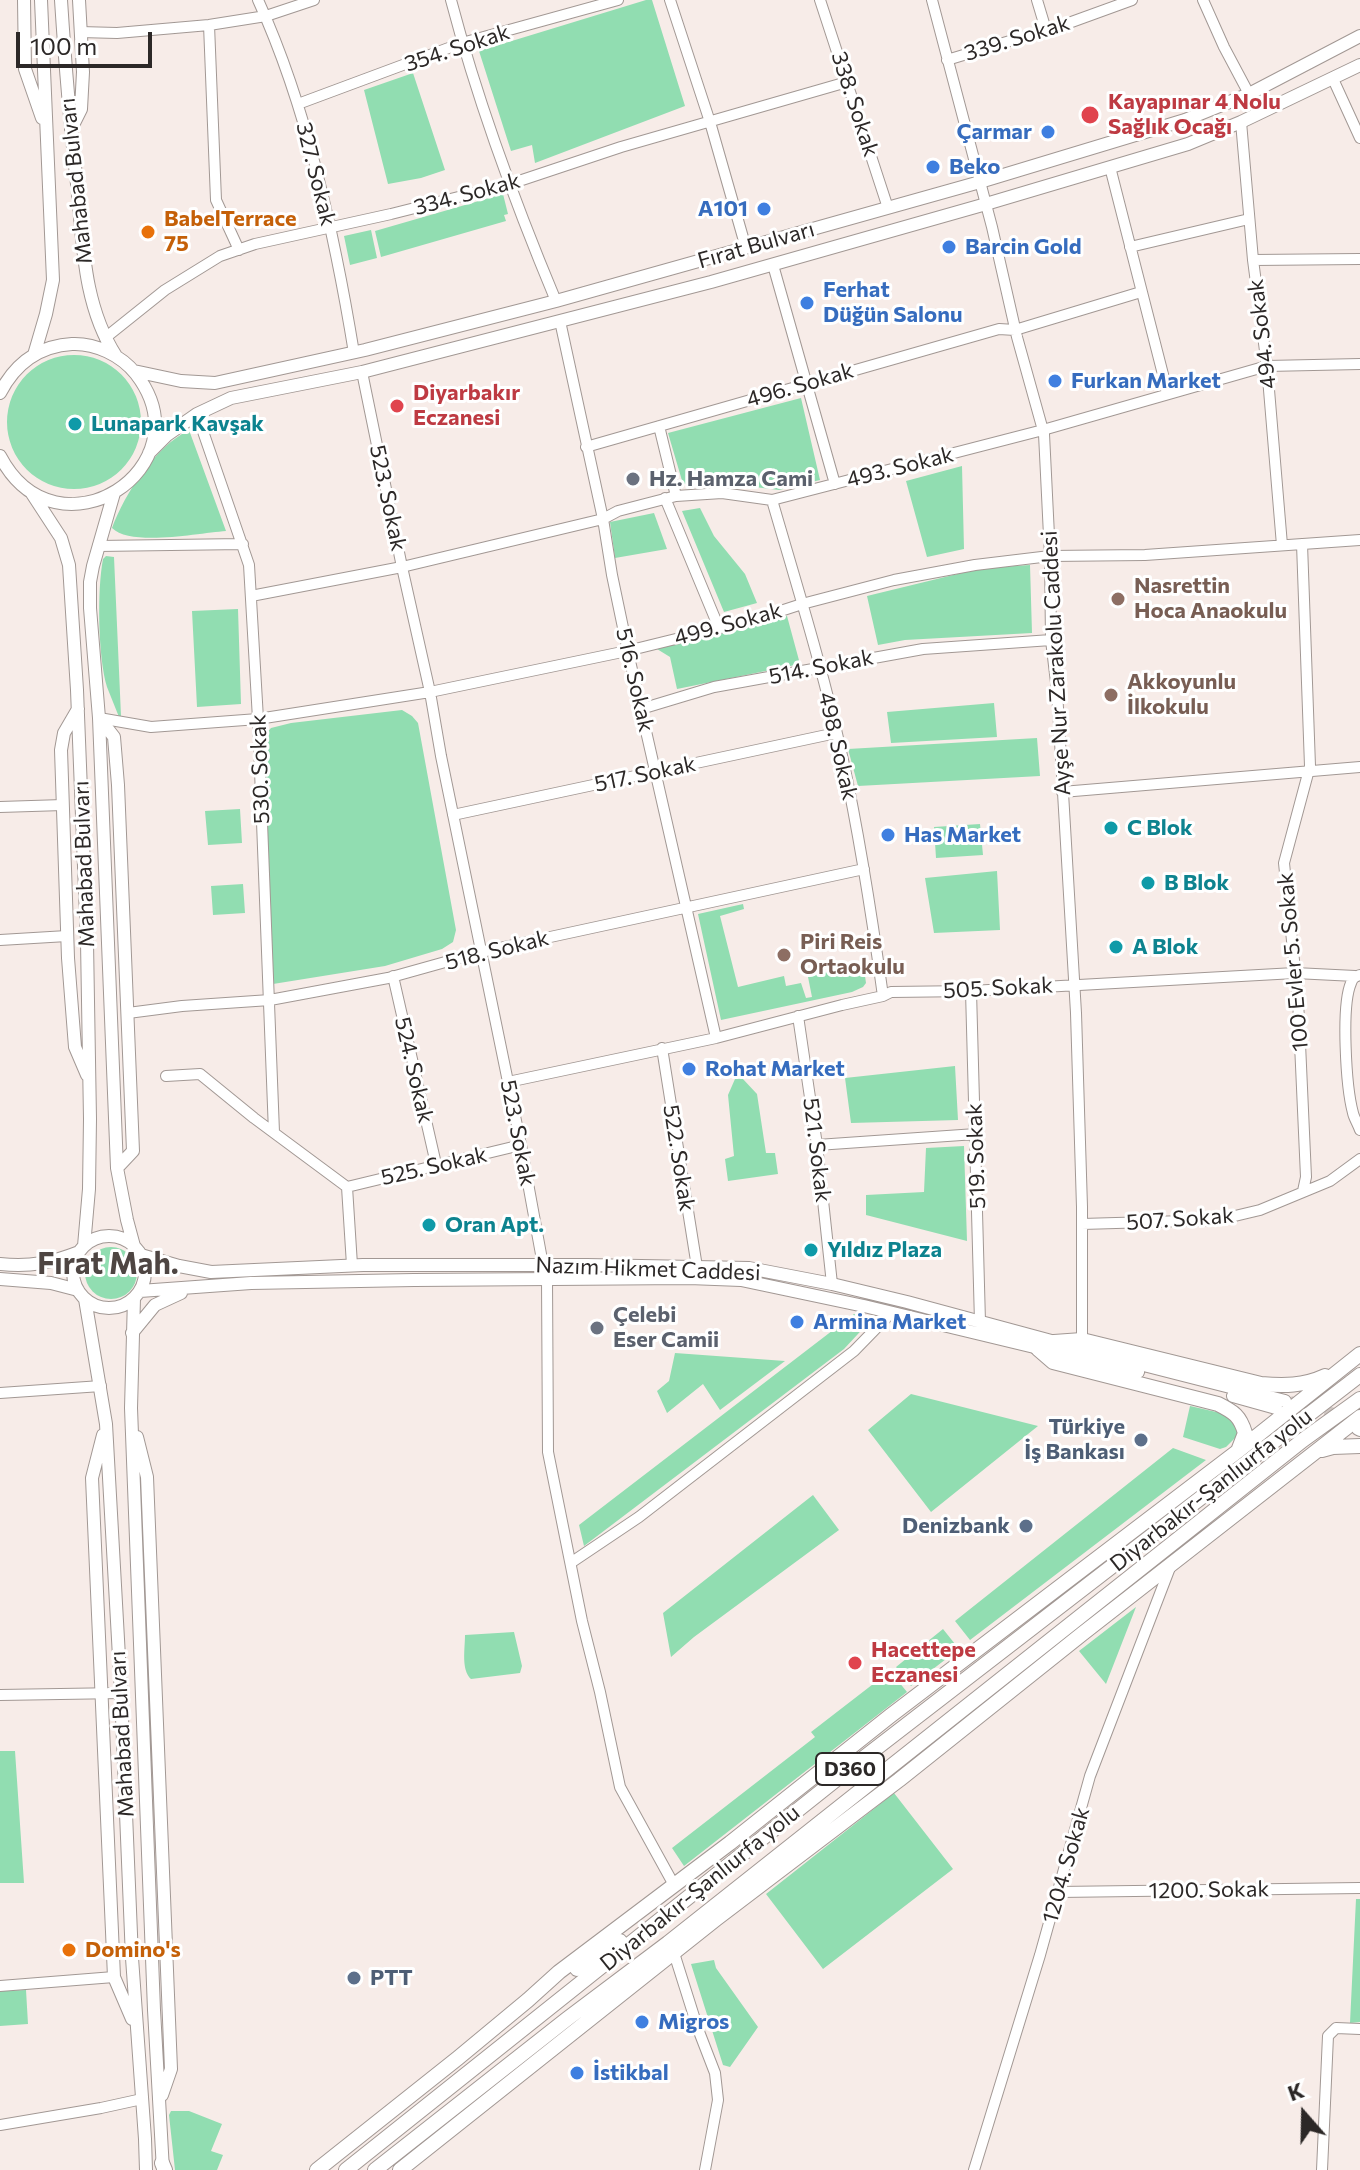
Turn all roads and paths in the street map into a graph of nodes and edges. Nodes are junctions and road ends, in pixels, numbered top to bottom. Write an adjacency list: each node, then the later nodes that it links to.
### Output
1 (24, 0): 30 (main road)
2 (41, 0): 30 (main road, Mahabad Bulvarı)
3 (61, 0): 29 (main road, Mahabad Bulvarı)
4 (79, 0): 18 (main road)
5 (258, 0): 15 (street, 327. Sokak)
6 (314, 0): 15 (street)
7 (451, 0): 20 (street)
8 (618, 0): 20 (street, 354. Sokak)
9 (670, 0): 27 (street)
10 (820, 0): 24 (street, 338. Sokak)
11 (932, 0): 21 (street, Ayşe Nur Zarakolu Caddesi)
12 (1037, 0): 17 (street)
13 (1132, 0): 17 (street, 339. Sokak)
14 (1203, 0): 25 (street)
15 (266, 16): 16 (street); 26 (street, 327. Sokak)
16 (209, 25): 18 (street); 41 (street)
17 (1046, 30): 21 (street, 339. Sokak)
18 (80, 32): 29 (main road)
19 (1360, 36): 25 (main road, Fırat Bulvarı)
20 (462, 43): 26 (street, 354. Sokak); 34 (street)
21 (947, 60): 33 (street, Ayşe Nur Zarakolu Caddesi)
22 (1360, 65): 23 (main road, Fırat Bulvarı)
23 (1333, 79): 28 (main road, Fırat Bulvarı); 31 (street)
24 (847, 82): 27 (street, 334. Sokak); 36 (street, 338. Sokak)
25 (1249, 94): 33 (main road, Fırat Bulvarı)
26 (298, 104): 38 (street, 327. Sokak)
27 (710, 122): 34 (street, 334. Sokak); 40 (street)
28 (1241, 122): 32 (main road, Fırat Bulvarı); 37 (street, 494. Sokak)
29 (71, 129): 49 (main road, Mahabad Bulvarı)
30 (47, 133): 51 (main road, Mahabad Bulvarı)
31 (1360, 138)
32 (1110, 167): 35 (main road, Fırat Bulvarı); 39 (street)
33 (980, 182): 35 (street, Ayşe Nur Zarakolu Caddesi); 36 (main road, Fırat Bulvarı)
34 (510, 184): 38 (street, 334. Sokak); 46 (street)
35 (986, 204): 44 (main road, Fırat Bulvarı); 48 (street, Ayşe Nur Zarakolu Caddesi)
36 (888, 208): 40 (main road, Fırat Bulvarı)
37 (1249, 219): 39 (street); 43 (street, 494. Sokak)
38 (329, 227): 41 (street, 334. Sokak); 50 (street, 327. Sokak)
39 (1130, 247): 45 (street)
40 (746, 248): 46 (main road, Fırat Bulvarı)
41 (239, 250): 49 (street, 334. Sokak)
42 (1360, 259): 43 (street)
43 (1253, 260): 54 (street, 494. Sokak)
44 (773, 265): 47 (main road, Fırat Bulvarı); 58 (street)
45 (1141, 292): 48 (street, 496. Sokak); 60 (street)
46 (556, 301): 50 (main road, Fırat Bulvarı)
47 (560, 321): 56 (main road, Fırat Bulvarı); 65 (street, 516. Sokak)
48 (1015, 330): 58 (street, 496. Sokak); 64 (street, Ayşe Nur Zarakolu Caddesi)
49 (105, 338): 52 (main road, Mahabad Bulvarı)
50 (354, 353): 57 (main road, Fırat Bulvarı)
51 (34, 355): 52 (main road); 59 (main road)
52 (116, 356): 55 (main road)
53 (1360, 364): 54 (street, 493. Sokak)
54 (1267, 366): 60 (street, 493. Sokak); 77 (street, 494. Sokak)
55 (134, 371): 57 (main road, Fırat Bulvarı); 66 (main road)
56 (362, 372): 61 (main road, Fırat Bulvarı); 80 (street, 523. Sokak)
57 (229, 381): 61 (main road)
58 (806, 382): 63 (street, 496. Sokak); 68 (street)
59 (0, 392)
60 (1168, 394): 64 (street, 493. Sokak)
61 (231, 398): 62 (main road, Fırat Bulvarı)
62 (197, 414): 66 (main road, Fırat Bulvarı); 75 (street, 530. Sokak)
63 (659, 426): 65 (street, 496. Sokak); 71 (street)
64 (1043, 430): 68 (street, 493. Sokak); 79 (street, Ayşe Nur Zarakolu Caddesi)
65 (586, 447): 73 (street, 516. Sokak)
66 (149, 453): 70 (main road, Fırat Bulvarı)
67 (0, 456): 69 (main road, Mahabad Bulvarı)
68 (835, 484): 72 (street, 493. Sokak)
69 (31, 492): 70 (main road); 88 (main road, Mahabad Bulvarı)
70 (114, 493): 78 (main road, Mahabad Bulvarı)
71 (671, 497): 72 (street, 493. Sokak); 73 (street, 493. Sokak); 83 (street)
72 (772, 500): 82 (street, 498. Sokak)
73 (603, 519): 80 (street, 493. Sokak); 85 (street, 516. Sokak)
74 (1360, 540): 76 (street, 499. Sokak)
75 (243, 544): 78 (street); 81 (street, 530. Sokak)
76 (1302, 544): 77 (street, 499. Sokak); 94 (street, 100 Evler 5. Sokak)
77 (1282, 545): 79 (street, 499. Sokak)
78 (98, 546): 90 (main road, Mahabad Bulvarı)
79 (1050, 556): 82 (street, 499. Sokak); 84 (street, Ayşe Nur Zarakolu Caddesi)
80 (402, 567): 81 (street, 493. Sokak); 87 (street, 523. Sokak)
81 (251, 596): 91 (street, 530. Sokak)
82 (802, 604): 83 (street, 499. Sokak); 86 (street, 498. Sokak)
83 (719, 628): 85 (street, 499. Sokak)
84 (1051, 640): 86 (street, 514. Sokak); 96 (street, Ayşe Nur Zarakolu Caddesi)
85 (627, 651): 87 (street, 499. Sokak); 89 (street, 516. Sokak)
86 (820, 668): 89 (street, 514. Sokak); 92 (street, 498. Sokak)
87 (430, 692): 91 (street, 499. Sokak); 99 (street, 523. Sokak)
88 (78, 709): 97 (main road); 117 (main road, Mahabad Bulvarı)
89 (641, 709): 95 (street, 516. Sokak)
90 (99, 718): 91 (street, 499. Sokak); 112 (main road); 126 (main road, Mahabad Bulvarı)
91 (258, 719): 111 (street, 530. Sokak)
92 (836, 733): 95 (street, 517. Sokak); 100 (street, 498. Sokak)
93 (1360, 767): 94 (street)
94 (1309, 771): 96 (street); 105 (street, 100 Evler 5. Sokak)
95 (656, 772): 99 (street, 517. Sokak); 101 (street, 516. Sokak)
96 (1062, 792): 108 (street, Ayşe Nur Zarakolu Caddesi)
97 (63, 805): 98 (street); 102 (main road)
98 (0, 807)
99 (453, 815): 104 (street, 523. Sokak)
100 (864, 869): 101 (street, 518. Sokak); 110 (street, 498. Sokak)
101 (687, 906): 104 (street, 518. Sokak); 114 (street, 516. Sokak)
102 (67, 936): 103 (street); 117 (main road)
103 (0, 940)
104 (481, 952): 106 (street, 518. Sokak); 118 (street, 523. Sokak)
105 (1295, 973): 107 (street, 505. Sokak); 108 (street, 505. Sokak); 128 (street, 100 Evler 5. Sokak)
106 (393, 976): 111 (street, 518. Sokak); 125 (street, 524. Sokak)
107 (1358, 976): 119 (street)
108 (1074, 985): 109 (street, 505. Sokak); 129 (street, Ayşe Nur Zarakolu Caddesi)
109 (971, 991): 110 (street, 505. Sokak); 121 (street, 519. Sokak)
110 (883, 996): 113 (street, 505. Sokak)
111 (270, 1000): 112 (street, 518. Sokak); 120 (street, 530. Sokak)
112 (128, 1013): 126 (main road)
113 (798, 1016): 114 (street, 505. Sokak); 123 (street, 521. Sokak)
114 (716, 1038): 115 (street, 505. Sokak)
115 (662, 1048): 118 (street, 505. Sokak); 135 (street, 522. Sokak)
116 (166, 1076): 120 (street)
117 (90, 1082): 130 (main road, Mahabad Bulvarı)
118 (508, 1082): 122 (street, 523. Sokak)
119 (1360, 1130)
120 (274, 1132): 127 (street)
121 (976, 1134): 123 (street); 143 (street, 519. Sokak)
122 (521, 1145): 125 (street, 525. Sokak); 134 (street, 523. Sokak)
123 (817, 1145): 138 (street, 521. Sokak)
124 (1360, 1159): 128 (street, 507. Sokak)
125 (436, 1164): 127 (street, 525. Sokak)
126 (117, 1168): 131 (main road, Mahabad Bulvarı)
127 (347, 1187): 133 (street)
128 (1303, 1191): 129 (street, 507. Sokak)
129 (1082, 1224): 145 (street, Ayşe Nur Zarakolu Caddesi)
130 (82, 1249): 131 (main road); 132 (main road); 140 (main road)
131 (138, 1251): 133 (main road, Nazım Hikmet Caddesi); 141 (main road)
132 (0, 1264)
133 (352, 1265): 134 (main road, Nazım Hikmet Caddesi)
134 (543, 1265): 135 (main road, Nazım Hikmet Caddesi); 137 (street, 523. Sokak)
135 (697, 1267): 138 (main road, Nazım Hikmet Caddesi)
136 (0, 1279): 140 (main road)
137 (547, 1279): 139 (main road, Nazım Hikmet Caddesi); 142 (main road, Nazım Hikmet Caddesi); 158 (street, 523. Sokak)
138 (832, 1284): 143 (main road, Nazım Hikmet Caddesi)
139 (199, 1288): 141 (main road, Nazım Hikmet Caddesi); 144 (main road)
140 (81, 1294): 141 (main road); 150 (main road, Mahabad Bulvarı)
141 (137, 1295): 144 (main road)
142 (891, 1313): 147 (main road, Nazım Hikmet Caddesi); 158 (street)
143 (980, 1322): 146 (main road, Nazım Hikmet Caddesi)
144 (132, 1333): 179 (main road)
145 (1082, 1340): 146 (highway); 148 (highway)
146 (1054, 1342): 147 (main road, Nazım Hikmet Caddesi)
147 (1038, 1349): 156 (highway)
148 (1356, 1356): 156 (highway)
149 (1360, 1375): 166 (highway, Diyarbakır-Şanlıurfa yolu / D360)
150 (101, 1386): 151 (street); 153 (main road, Mahabad Bulvarı)
151 (0, 1393)
152 (1360, 1399): 165 (highway, Diyarbakır-Şanlıurfa yolu / D360)
153 (106, 1424): 161 (main road); 162 (main road, Mahabad Bulvarı)
154 (1359, 1426): 157 (highway)
155 (1360, 1446): 157 (highway)
156 (1238, 1451): 160 (highway)
157 (1317, 1452): 159 (highway)
158 (572, 1562): 167 (street, 523. Sokak)
159 (1171, 1565): 164 (highway); 169 (street, 1204. Sokak)
160 (950, 1670): 166 (highway); 167 (highway)
161 (101, 1693): 162 (street); 163 (street); 172 (main road)
162 (121, 1693): 176 (main road, Mahabad Bulvarı)
163 (0, 1695)
164 (970, 1722): 165 (highway); 171 (highway)
165 (891, 1768): 171 (highway, Diyarbakır-Şanlıurfa yolu / D360)
166 (848, 1770): 170 (highway, Diyarbakır-Şanlıurfa yolu / D360)
167 (674, 1885): 174 (highway)
168 (1360, 1888): 169 (street, 1200. Sokak)
169 (1059, 1892): 186 (street, 1204. Sokak)
170 (682, 1903): 174 (highway); 182 (highway, Diyarbakır-Şanlıurfa yolu / D360)
171 (671, 1948): 183 (highway, Diyarbakır-Şanlıurfa yolu / D360); 184 (highway); 185 (street)
172 (114, 1977): 173 (street); 176 (main road)
173 (0, 1986)
174 (528, 2000): 181 (highway)
175 (1360, 2029): 187 (street)
176 (137, 2031): 177 (main road, Mahabad Bulvarı)
177 (142, 2099): 178 (street); 180 (main road, Mahabad Bulvarı)
178 (0, 2125)
179 (164, 2168)
180 (146, 2170)
181 (317, 2170)
182 (346, 2170)
183 (375, 2170)
184 (400, 2170)
185 (705, 2170)
186 (974, 2170)
187 (1322, 2170)

